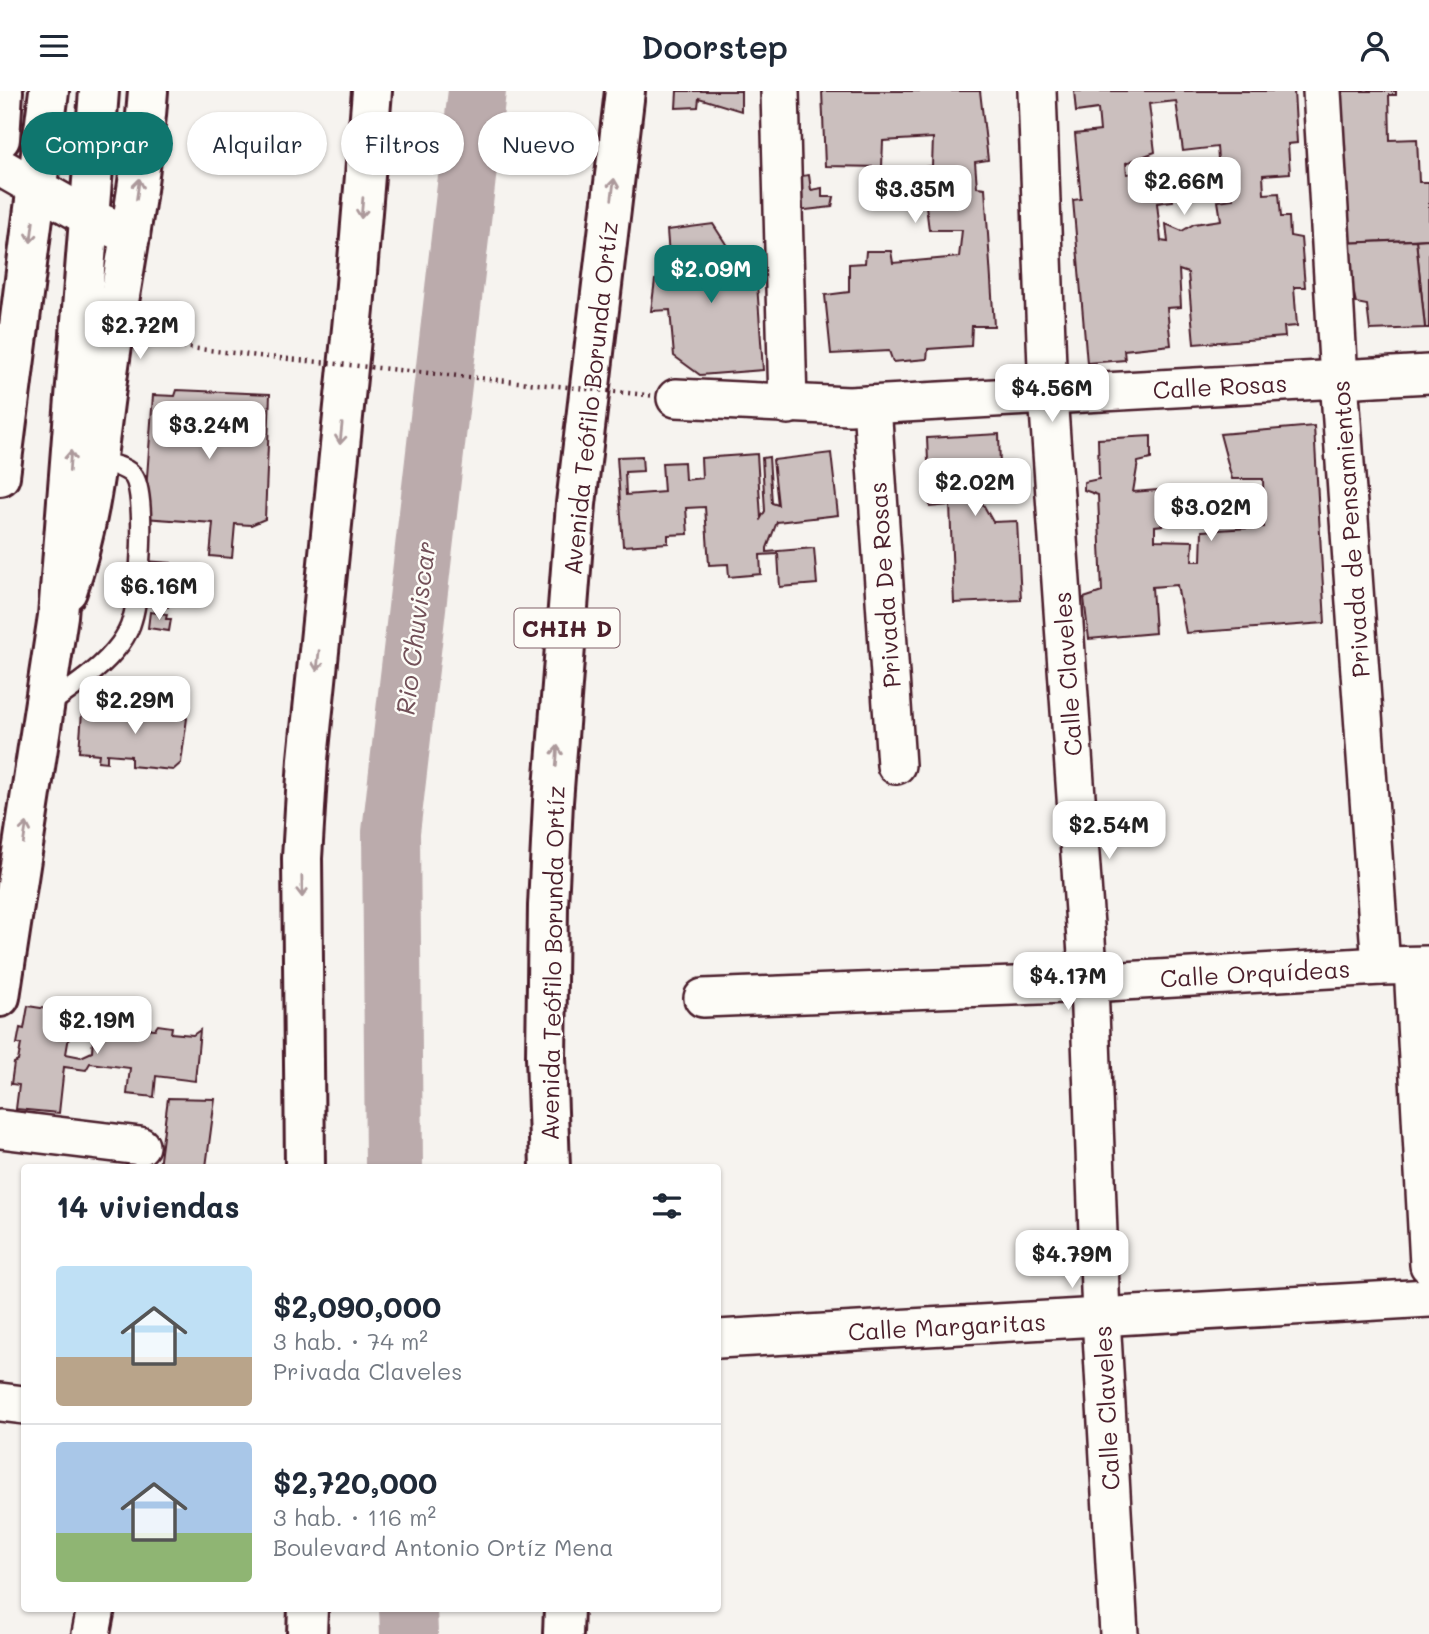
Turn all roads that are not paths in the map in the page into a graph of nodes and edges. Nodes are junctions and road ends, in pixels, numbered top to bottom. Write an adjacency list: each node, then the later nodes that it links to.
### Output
1 (3, 91): 10 (main road)
2 (49, 91): 12 (main road)
3 (99, 91): 13 (main road)
4 (148, 91): 14 (main road, one-way to 4)
5 (372, 91): 32 (main road, one-way to 32)
6 (625, 91): 33 (main road, Avenida Teófilo Borunda Ortíz / CHIH D, one-way to 6)
7 (780, 91): 19 (street)
8 (1037, 91): 17 (street, Calle Claveles)
9 (1322, 91): 16 (street, Privada de Pensamientos)
10 (0, 139)
11 (0, 167): 12 (street)
12 (37, 189): 13 (street); 22 (main road, one-way to 22)
13 (88, 217): 14 (street); 23 (main road, one-way to 13)
14 (131, 236): 21 (main road)
15 (1429, 374): 16 (street, Calle Rosas)
16 (1339, 379): 17 (street, Calle Rosas); 26 (street, Privada de Pensamientos)
17 (1048, 395): 20 (street, Calle Rosas); 27 (street, Calle Claveles)
18 (666, 397): 19 (street, Calle Rosas)
19 (788, 404): 20 (street, Calle Rosas)
20 (872, 405): 25 (street, Privada De Rosas)
21 (96, 460): 23 (main road); 24 (lane)
22 (0, 477)
23 (58, 616): 24 (main road)
24 (44, 708): 28 (main road, one-way to 24)
25 (896, 765)
26 (1407, 966): 27 (street, Calle Orquídeas); 34 (street, Privada de Pensamientos)
27 (1089, 983): 29 (street, Calle Orquídeas); 36 (street, Calle Claveles)
28 (0, 997)
29 (703, 999)
30 (0, 1129): 31 (street)
31 (140, 1146)
32 (305, 1164)
33 (550, 1164)
34 (1429, 1265)
35 (1429, 1298): 36 (street, Calle Margaritas)
36 (1101, 1317): 37 (street, Calle Margaritas); 46 (street, Calle Claveles)
37 (721, 1339)
38 (0, 1402): 39 (street)
39 (21, 1405)
40 (95, 1612): 43 (street)
41 (308, 1612): 44 (main road)
42 (564, 1612): 45 (main road)
43 (91, 1634)
44 (307, 1634)
45 (563, 1634)
46 (1119, 1634)

